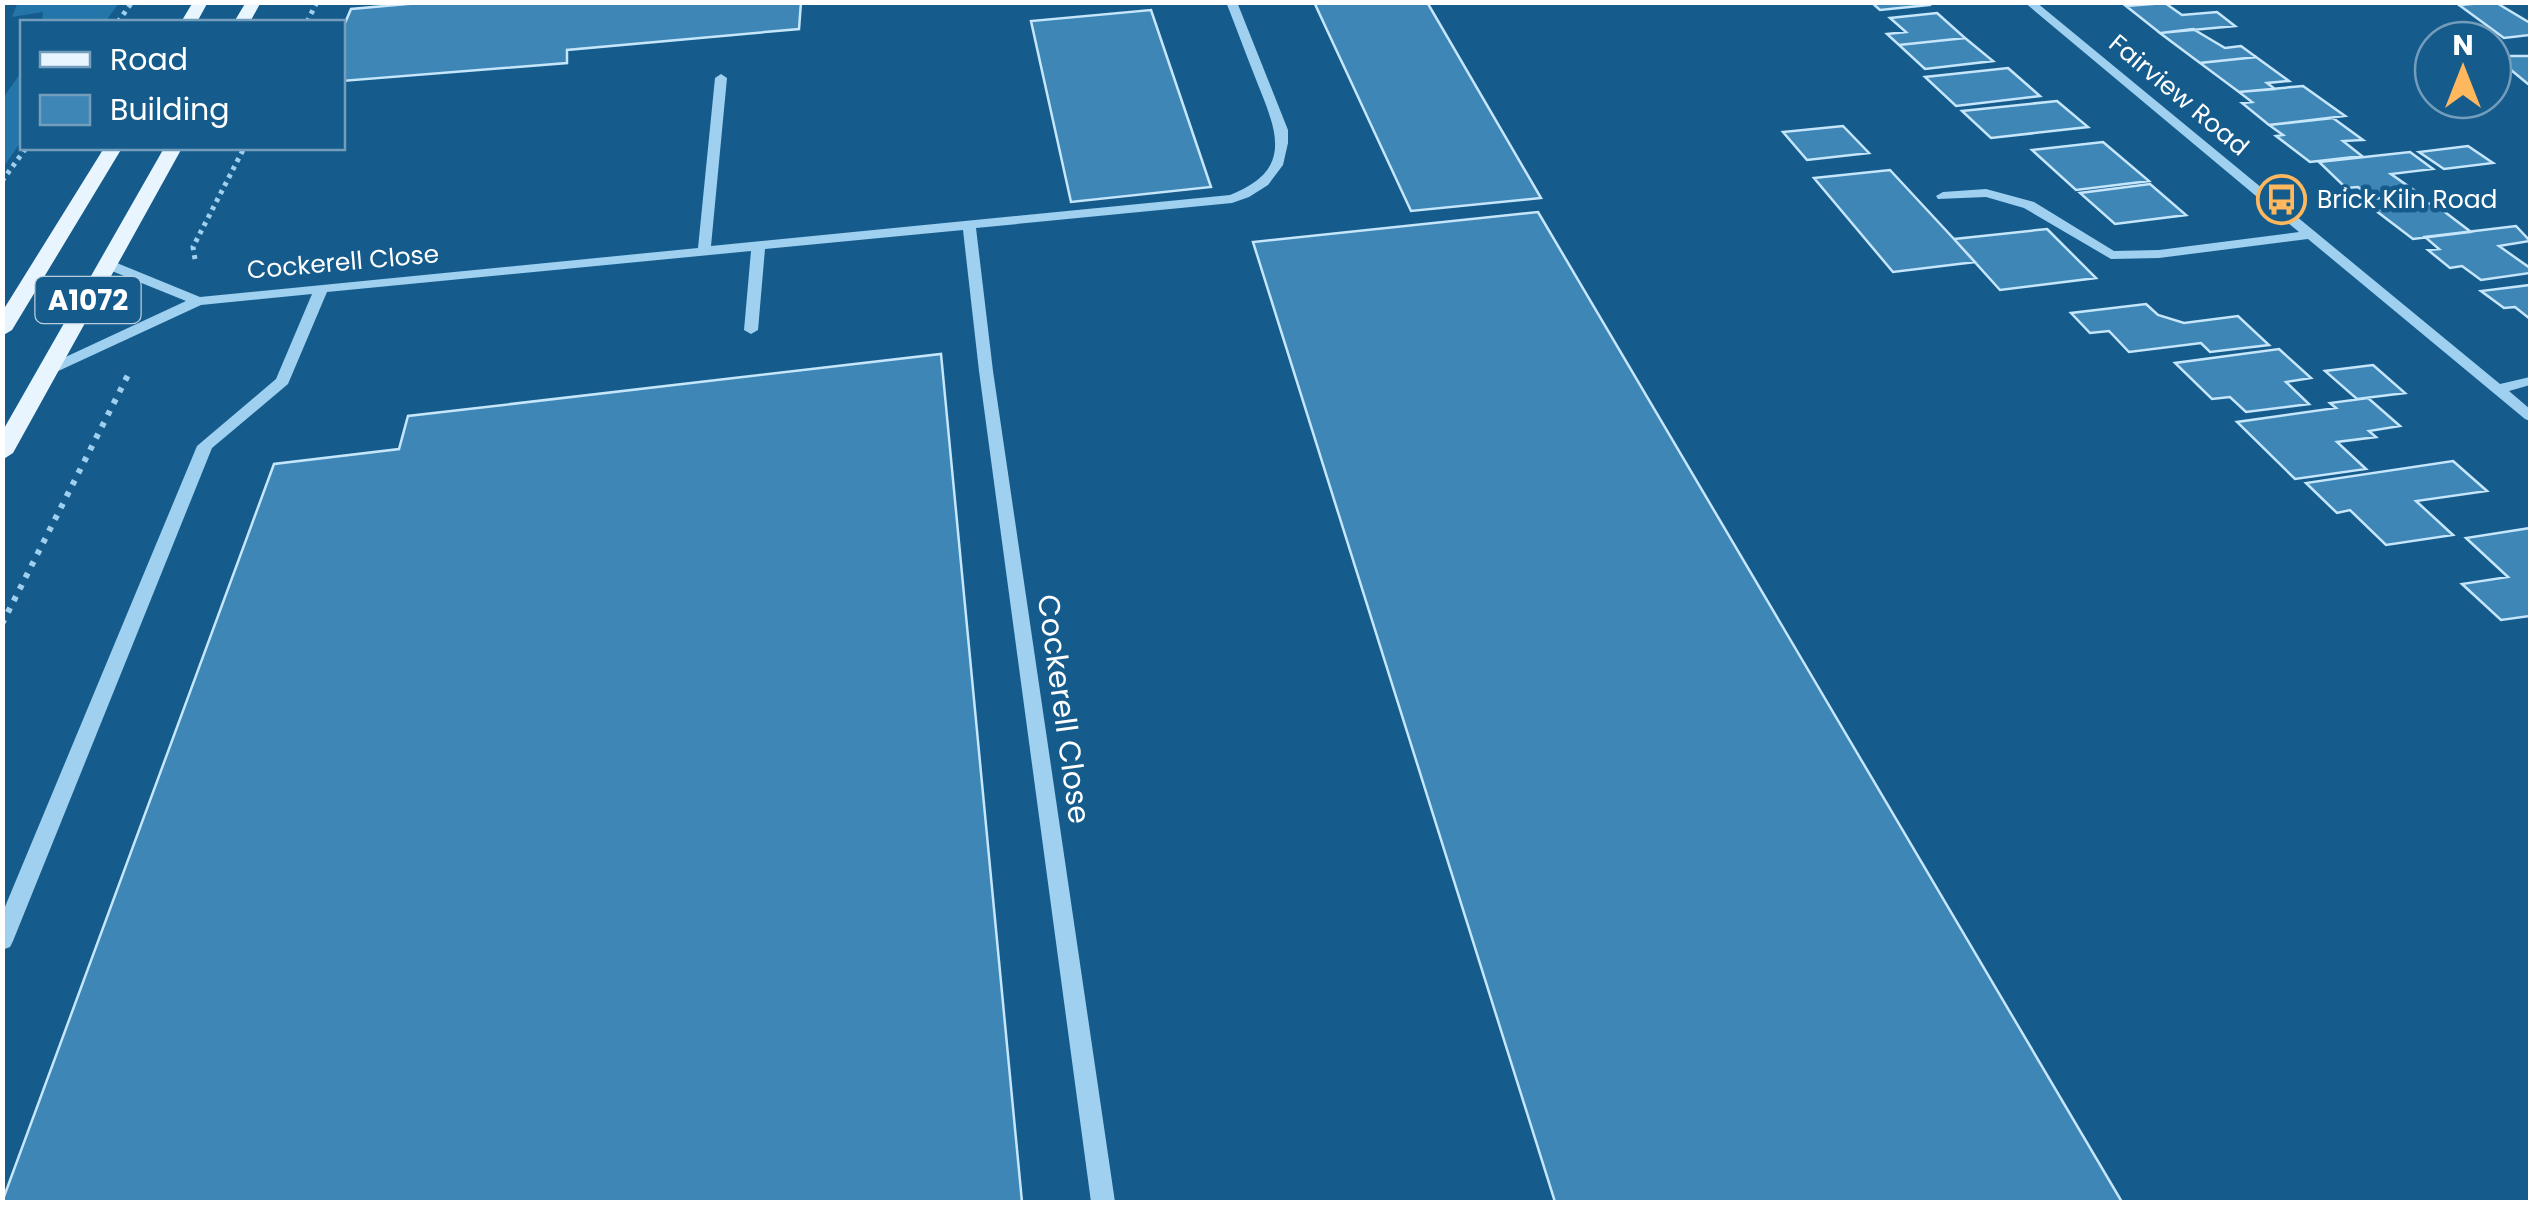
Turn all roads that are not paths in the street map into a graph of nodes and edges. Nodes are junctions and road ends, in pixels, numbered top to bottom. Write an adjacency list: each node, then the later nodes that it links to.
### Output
1 (1231, 2): 7 (street, Cockerell Close)
2 (2028, 2): 8 (street, Fairview Road)
3 (720, 78): 10 (street)
4 (112, 150): 14 (main road, A1072)
5 (171, 150): 11 (main road, A1072)
6 (1943, 196): 8 (street)
7 (969, 224): 9 (street, Cockerell Close); 22 (street, Cockerell Close)
8 (2309, 235): 18 (street, Fairview Road)
9 (758, 248): 10 (street, Cockerell Close); 15 (street)
10 (704, 252): 12 (street, Cockerell Close)
11 (108, 264): 13 (street, Cockerell Close); 16 (main road, A1072)
12 (321, 290): 13 (street, Cockerell Close); 21 (street)
13 (198, 301): 16 (street, Cockerell Close)
14 (2, 330)
15 (751, 330)
16 (49, 370): 20 (main road, A1072)
17 (2530, 381): 18 (street)
18 (2498, 389): 19 (street, Fairview Road)
19 (2530, 416)
20 (2, 453)
21 (2, 940)
22 (1103, 1202)

